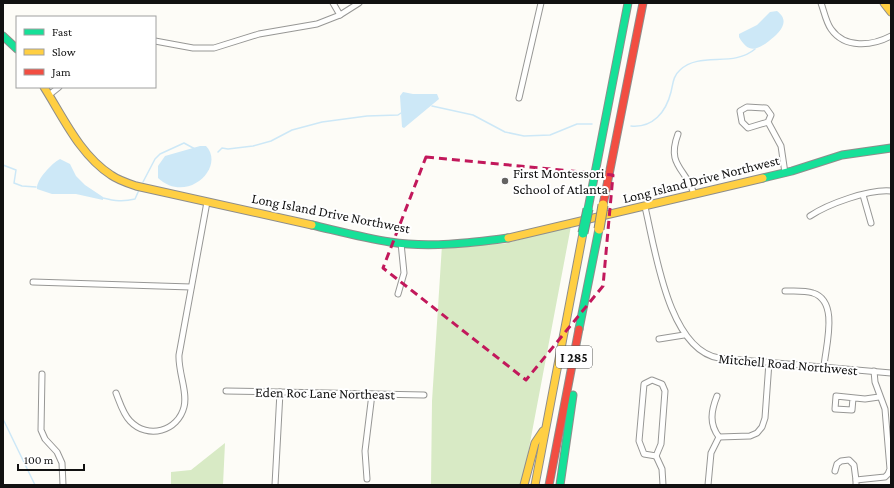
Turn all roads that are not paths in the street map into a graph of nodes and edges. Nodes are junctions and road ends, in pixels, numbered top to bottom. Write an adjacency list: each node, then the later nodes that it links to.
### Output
1 (333, 3): 9 (street)
2 (359, 3): 9 (street)
3 (541, 3): 16 (street)
4 (628, 3): 49 (main road, I 285, bridge)
5 (642, 3): 30 (main road, I 285, bridge)
6 (821, 3): 11 (street)
7 (884, 3): 8 (main road)
8 (891, 12)
9 (340, 15): 12 (street)
10 (3, 36): 13 (main road)
11 (891, 36)
12 (156, 41)
13 (16, 48)
14 (56, 88): 15 (street)
15 (46, 91): 24 (main road, Long Island Drive Northwest)
16 (519, 98)
17 (768, 122): 17 (street); 20 (street)
18 (678, 134): 22 (street)
19 (891, 148): 20 (main road, Long Island Drive Northwest)
20 (786, 173): 22 (main road, Long Island Drive Northwest)
21 (891, 191): 23 (street)
22 (694, 194): 25 (main road, Long Island Drive Northwest)
23 (863, 195): 26 (street); 27 (street)
24 (207, 202): 28 (main road, Long Island Drive Northwest); 31 (street)
25 (645, 207): 28 (main road, Long Island Drive Northwest); 34 (street, Mitchell Road Northwest)
26 (810, 216)
27 (871, 223)
28 (401, 243): 33 (street)
29 (33, 282): 31 (street)
30 (588, 284): 59 (main road, I 285); 60 (main road)
31 (191, 287): 43 (street)
32 (785, 291): 37 (street)
33 (398, 294)
34 (684, 335): 35 (street); 36 (street, Mitchell Road Northwest)
35 (659, 339)
36 (769, 362): 37 (street, Mitchell Road Northwest); 50 (street)
37 (824, 366): 38 (street, Mitchell Road Northwest)
38 (874, 371): 39 (street, Mitchell Road Northwest); 47 (street)
39 (891, 373)
40 (42, 374): 55 (street)
41 (226, 391): 42 (street, Eden Roc Lane Northeast)
42 (280, 392): 44 (street, Eden Roc Lane Northeast); 56 (street)
43 (116, 394)
44 (372, 394): 45 (street, Eden Roc Lane Northeast); 53 (street)
45 (424, 395)
46 (717, 396): 50 (street)
47 (880, 397): 48 (street); 54 (street)
48 (853, 398)
49 (546, 426): 57 (main road); 58 (main road, I 285)
50 (719, 437): 62 (street)
51 (657, 458): 51 (street); 61 (street)
52 (835, 471): 54 (street)
53 (367, 479)
54 (856, 482)
55 (63, 485)
56 (275, 485)
57 (524, 485)
58 (535, 485)
59 (549, 485)
60 (560, 485)
61 (663, 485)
62 (708, 485)

